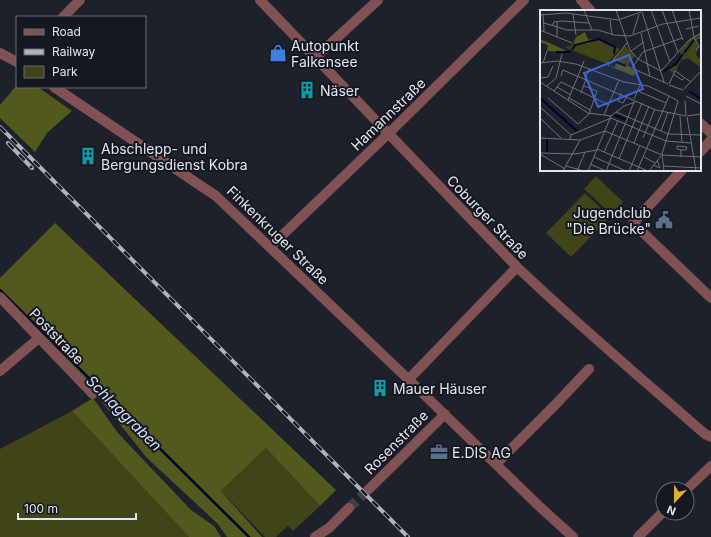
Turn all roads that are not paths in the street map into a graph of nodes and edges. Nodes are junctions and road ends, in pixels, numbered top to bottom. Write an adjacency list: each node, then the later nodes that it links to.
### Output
1 (80, 0): 7 (street)
2 (260, 0): 9 (street, Coburger Straße)
3 (378, 0): 9 (street)
4 (524, 0): 13 (street, Hamannstraße)
5 (581, 0): 6 (street)
6 (590, 10)
7 (64, 16)
8 (0, 54): 10 (street)
9 (316, 57): 13 (street, Coburger Straße)
10 (16, 62)
11 (55, 88): 18 (street, Finkenkruger Straße)
12 (701, 124): 14 (street)
13 (389, 133): 18 (street, Hamannstraße); 19 (street, Coburger Straße)
14 (711, 133)
15 (711, 140): 16 (street)
16 (701, 151)
17 (681, 171): 21 (street)
18 (270, 247): 25 (street, Finkenkruger Straße)
19 (517, 266): 25 (street); 28 (street, Coburger Straße)
20 (0, 297): 22 (street, Poststraße)
21 (711, 298)
22 (37, 340): 24 (street); 26 (street, Poststraße)
23 (589, 369): 29 (street)
24 (0, 372)
25 (409, 379): 27 (street, Finkenkruger Straße)
26 (94, 394)
27 (445, 414): 29 (street, Finkenkruger Straße); 32 (street, Rosenstraße)
28 (711, 438)
29 (496, 464): 36 (street, Finkenkruger Straße)
30 (711, 466): 31 (street)
31 (695, 481)
32 (368, 490)
33 (349, 508): 35 (street)
34 (655, 520): 37 (street)
35 (315, 537)
36 (573, 537)
37 (638, 537)

